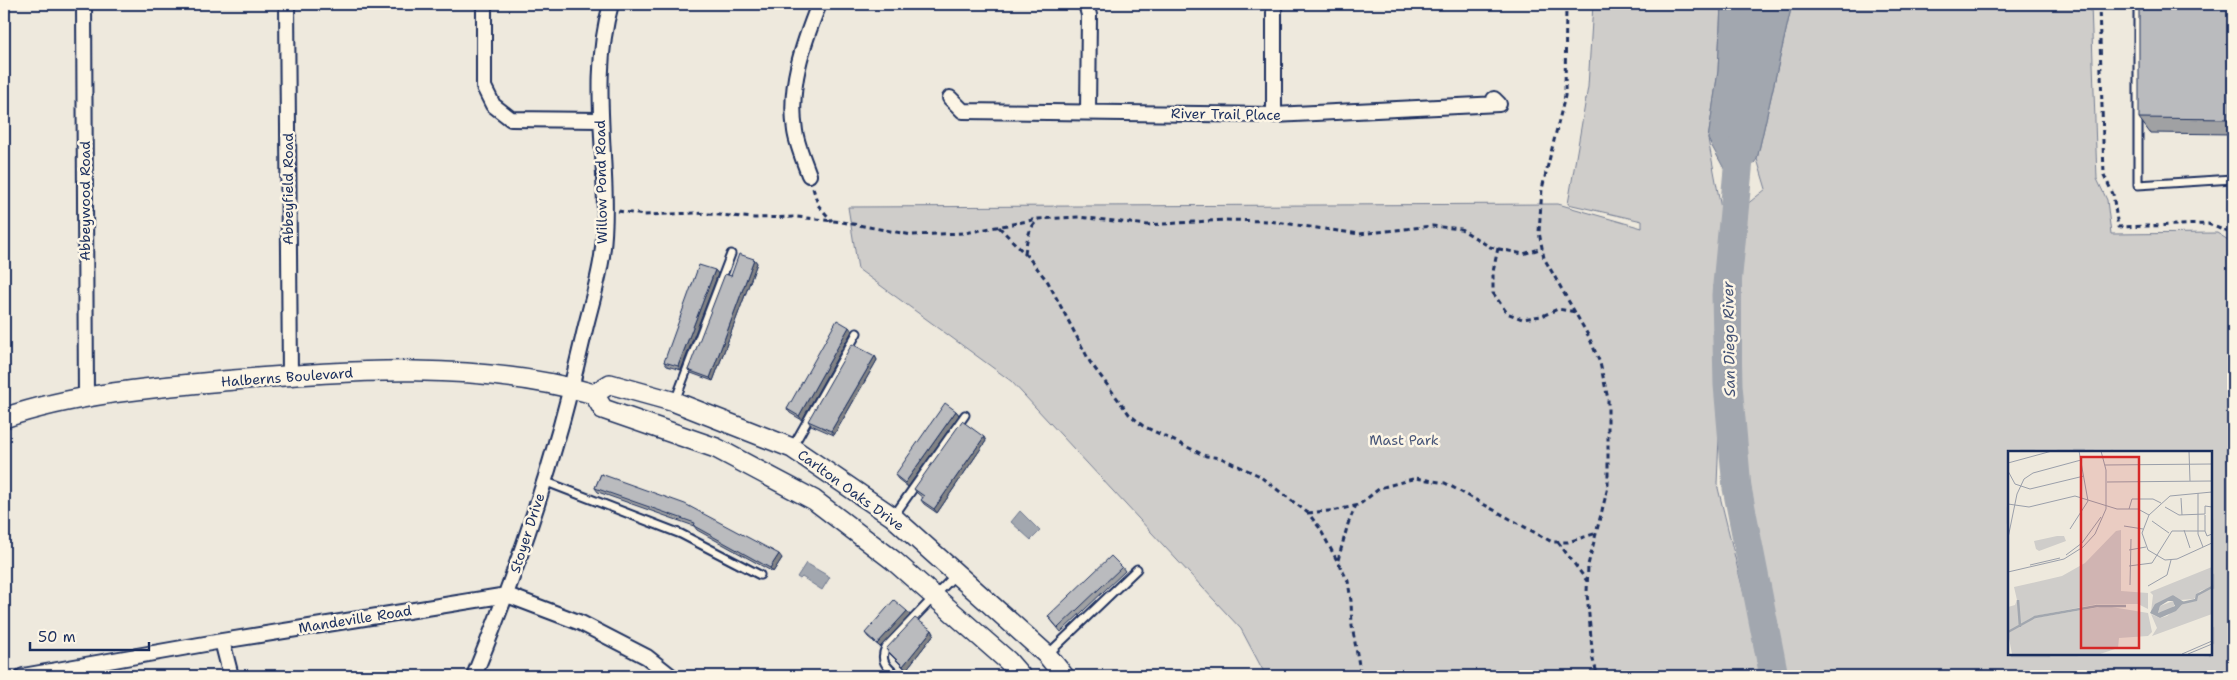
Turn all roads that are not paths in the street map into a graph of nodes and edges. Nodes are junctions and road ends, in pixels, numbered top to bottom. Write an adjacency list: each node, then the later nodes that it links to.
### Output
1 (84, 4): 21 (street, Abbeywood Road)
2 (287, 4): 18 (street, Abbeyfield Road)
3 (484, 4): 13 (street)
4 (611, 4): 13 (street, Willow Pond Road)
5 (819, 4): 14 (street)
6 (1086, 4): 11 (street)
7 (1274, 4): 12 (street)
8 (2138, 4): 15 (lane)
9 (950, 98): 11 (street, River Trail Place)
10 (1494, 99): 12 (street, River Trail Place)
11 (1088, 112): 12 (street, River Trail Place)
12 (1274, 115)
13 (599, 120): 19 (street, Willow Pond Road)
14 (809, 175)
15 (2233, 179)
16 (731, 254): 22 (lane)
17 (857, 333): 25 (lane)
18 (290, 375): 19 (main road, Halberns Boulevard); 21 (main road, Halberns Boulevard)
19 (572, 388): 20 (main road); 26 (street, Stoyer Drive)
20 (594, 394): 22 (main road, Carlton Oaks Drive); 32 (main road)
21 (86, 398): 24 (main road, Halberns Boulevard)
22 (675, 402): 25 (main road, Carlton Oaks Drive)
23 (965, 415): 27 (lane)
24 (4, 418)
25 (792, 448): 27 (main road, Carlton Oaks Drive)
26 (544, 482): 30 (lane); 31 (street, Stoyer Drive)
27 (893, 517): 29 (main road, Carlton Oaks Drive)
28 (1136, 568): 34 (lane)
29 (956, 574): 32 (lane); 34 (main road, Carlton Oaks Drive)
30 (760, 575)
31 (507, 595): 33 (street, Mandeville Road); 37 (street, Stoyer Drive); 38 (street, Mandeville Road)
32 (934, 596): 39 (lane); 40 (main road)
33 (222, 641): 35 (street, Mandeville Road); 36 (street)
34 (1047, 655): 41 (main road, Carlton Oaks Drive)
35 (30, 676)
36 (231, 676)
37 (474, 676)
38 (671, 676)
39 (897, 676)
40 (1021, 676)
41 (1064, 676)

